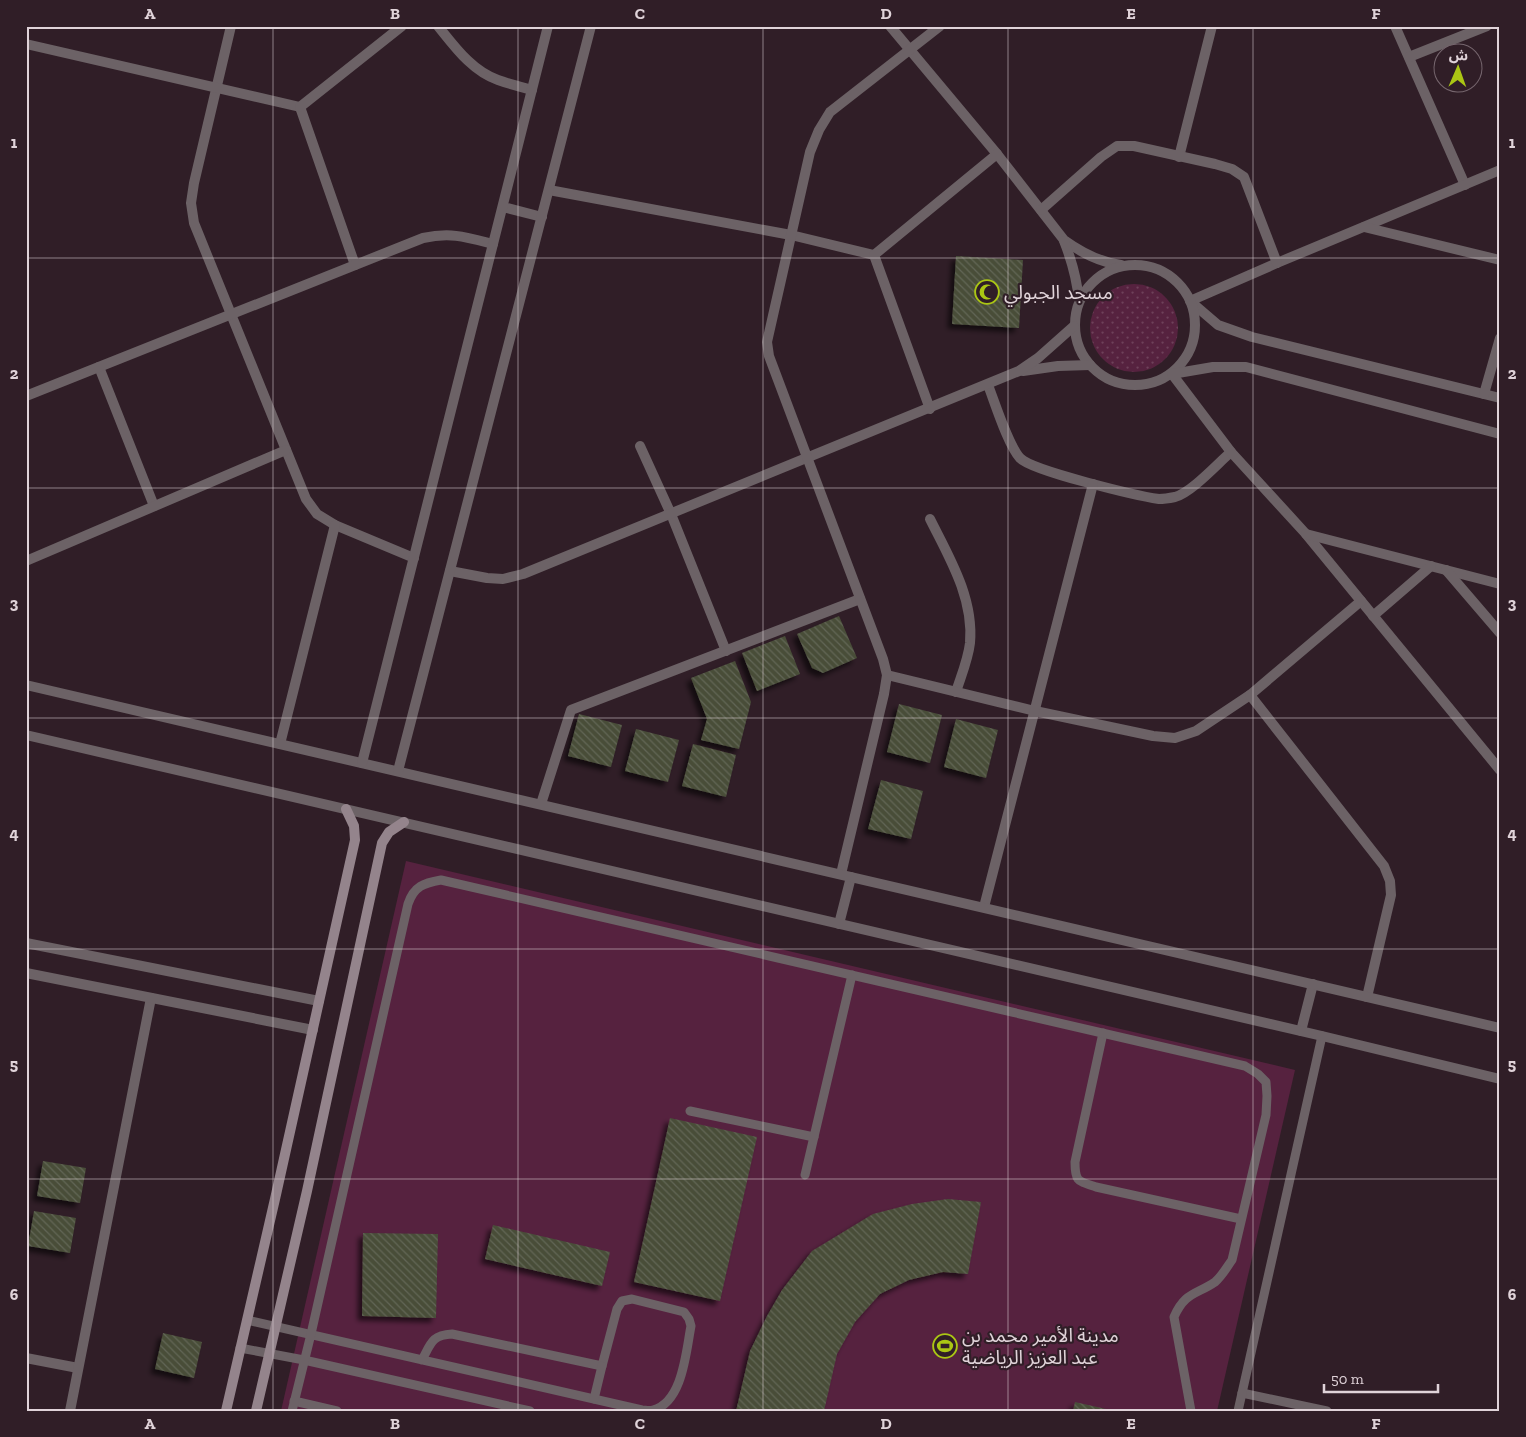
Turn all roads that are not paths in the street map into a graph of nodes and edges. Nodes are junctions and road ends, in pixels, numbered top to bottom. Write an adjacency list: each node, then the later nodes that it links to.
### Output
1 (231, 26): 14 (street)
2 (402, 26): 16 (street)
3 (438, 26): 15 (street)
4 (548, 26): 15 (street)
5 (592, 26): 21 (street)
6 (890, 26): 12 (street)
7 (940, 26): 12 (street)
8 (1212, 26): 18 (street)
9 (1395, 26): 13 (street)
10 (1487, 26): 13 (street)
11 (26, 44): 14 (street)
12 (910, 50): 17 (street); 26 (street)
13 (1409, 57): 20 (street)
14 (216, 88): 16 (street); 36 (street)
15 (532, 90): 22 (street)
16 (300, 107): 32 (street)
17 (997, 154): 23 (street); 29 (street)
18 (1179, 157): 23 (street); 31 (street)
19 (1500, 170): 20 (street)
20 (1465, 185): 25 (street)
21 (549, 190): 24 (street); 26 (street)
22 (503, 207): 24 (street); 28 (street)
23 (1041, 210): 27 (street)
24 (542, 217): 63 (street)
25 (1364, 227): 30 (street); 31 (street)
26 (791, 235): 29 (street); 52 (street)
27 (1064, 240): 33 (street); 34 (street)
28 (493, 244): 32 (street); 59 (street)
29 (874, 255): 47 (street)
30 (1500, 260)
31 (1276, 263): 35 (street)
32 (355, 265): 36 (street)
33 (1124, 266): 34 (street); 35 (street)
34 (1079, 301): 37 (street)
35 (1190, 301): 42 (street); 44 (street)
36 (231, 314): 40 (street); 50 (street)
37 (1074, 326): 39 (street); 41 (street)
38 (1500, 338): 44 (street)
39 (1090, 365): 41 (street); 42 (street)
40 (99, 367): 45 (street); 54 (street)
41 (1019, 372): 43 (street)
42 (1172, 374): 48 (street); 51 (street)
43 (988, 384): 47 (street); 53 (street)
44 (1484, 394): 46 (street)
45 (26, 396)
46 (1500, 398)
47 (930, 409): 52 (street)
48 (1500, 434)
49 (640, 446): 55 (street)
50 (286, 450): 54 (street); 57 (street)
51 (1231, 452): 53 (street); 58 (street)
52 (807, 458): 55 (street); 65 (street)
53 (1093, 484): 74 (street)
54 (154, 506): 60 (street)
55 (671, 514): 63 (street); 69 (street)
56 (930, 519): 72 (street)
57 (335, 525): 59 (street); 76 (street)
58 (1306, 534): 61 (street); 66 (street)
59 (414, 558): 77 (street)
60 (26, 561)
61 (1432, 566): 62 (street); 67 (street)
62 (1446, 570): 64 (street); 68 (street)
63 (450, 571): 79 (street)
64 (1500, 584)
65 (860, 599): 69 (street); 70 (street)
66 (1361, 601): 67 (street); 73 (street)
67 (1373, 616): 78 (street)
68 (1500, 633)
69 (726, 651): 80 (street)
70 (887, 675): 72 (street); 83 (street)
71 (26, 685): 76 (street)
72 (956, 692): 74 (street)
73 (1250, 695): 74 (street); 90 (street)
74 (1035, 711): 84 (street)
75 (26, 735): 81 (street)
76 (280, 744): 77 (street)
77 (362, 763): 79 (street)
78 (1500, 770)
79 (398, 771): 80 (street)
80 (541, 804): 83 (street)
81 (346, 809): 82 (street); 92 (main road)
82 (404, 822): 85 (street); 104 (main road)
83 (846, 875): 84 (street); 85 (street)
84 (984, 908): 89 (street)
85 (839, 924): 95 (street)
86 (26, 943): 92 (street)
87 (26, 973): 91 (street)
88 (852, 975): 96 (lane); 100 (lane); 105 (lane)
89 (1313, 984): 90 (street); 95 (street)
90 (1367, 997): 93 (street)
91 (151, 998): 94 (street); 112 (street)
92 (319, 1001): 94 (main road)
93 (1500, 1028)
94 (313, 1030): 103 (main road)
95 (1301, 1031): 97 (street)
96 (1103, 1033): 102 (lane); 102 (lane)
97 (1322, 1036): 98 (street); 113 (lane)
98 (1500, 1078)
99 (690, 1111): 100 (lane)
100 (814, 1137): 101 (lane)
101 (805, 1175)
102 (1241, 1218): 122 (lane)
103 (247, 1320): 104 (lane); 106 (main road)
104 (275, 1326): 105 (lane); 107 (main road)
105 (311, 1334): 109 (lane); 110 (lane)
106 (240, 1348): 107 (lane); 117 (main road)
107 (269, 1353): 109 (lane); 118 (main road)
108 (26, 1358): 112 (street)
109 (304, 1360): 115 (lane); 120 (lane)
110 (422, 1360): 111 (lane); 114 (lane)
111 (602, 1366): 114 (lane); 121 (lane)
112 (78, 1368): 116 (street)
113 (1242, 1393): 123 (lane); 124 (lane)
114 (594, 1399): 121 (lane)
115 (293, 1406): 119 (lane)
116 (70, 1411)
117 (226, 1411)
118 (256, 1411)
119 (337, 1411)
120 (530, 1411)
121 (652, 1411)
122 (1191, 1411)
123 (1238, 1411)
124 (1327, 1411)

